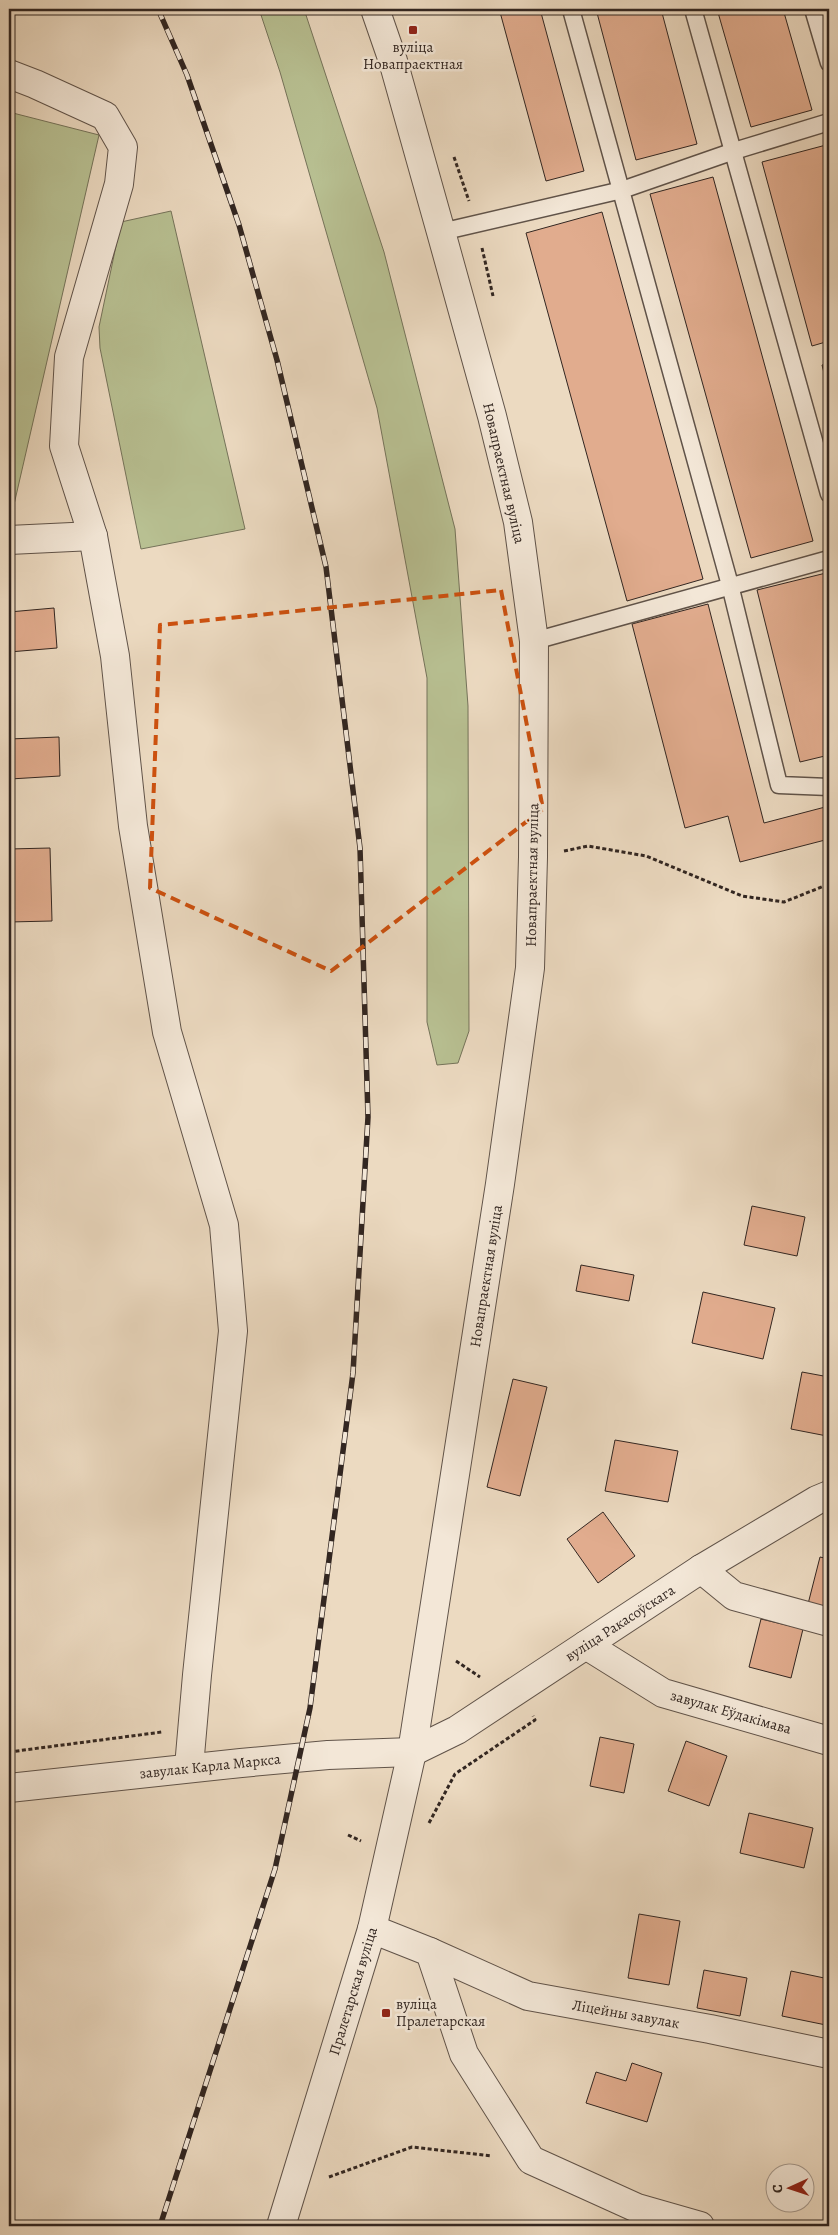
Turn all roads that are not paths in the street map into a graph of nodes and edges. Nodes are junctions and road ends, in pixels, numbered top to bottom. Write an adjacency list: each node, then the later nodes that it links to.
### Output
1 (375, 9): 10 (street, Новапраектная вуліца)
2 (693, 9): 8 (lane)
3 (813, 9): 5 (lane)
4 (572, 13): 9 (lane)
5 (829, 63)
6 (9, 74): 12 (street)
7 (829, 122): 8 (lane)
8 (734, 151): 9 (lane); 11 (lane)
9 (622, 190): 10 (lane); 15 (lane)
10 (441, 232): 16 (street, Новапраектная вуліца)
11 (829, 494)
12 (93, 536): 13 (street); 24 (street)
13 (9, 540)
14 (829, 559): 15 (lane)
15 (730, 585): 16 (lane); 17 (lane)
16 (534, 641): 23 (street, Новапраектная вуліца)
17 (829, 787)
18 (829, 1495): 19 (street, вуліца Ракасоўскага)
19 (701, 1569): 20 (street); 21 (street, вуліца Ракасоўскага)
20 (829, 1622)
21 (586, 1645): 22 (street, завулак Еўдакімава); 23 (street, вуліца Ракасоўскага)
22 (829, 1741)
23 (412, 1752): 24 (street, завулак Карла Маркса); 26 (street, Пралетарская вуліца)
24 (189, 1767): 25 (street, завулак Карла Маркса)
25 (9, 1788)
26 (372, 1929): 27 (street); 29 (street, Пралетарская вуліца)
27 (430, 1952): 28 (street, Ліцейны завулак); 30 (street)
28 (829, 2054)
29 (281, 2226)
30 (700, 2226)

